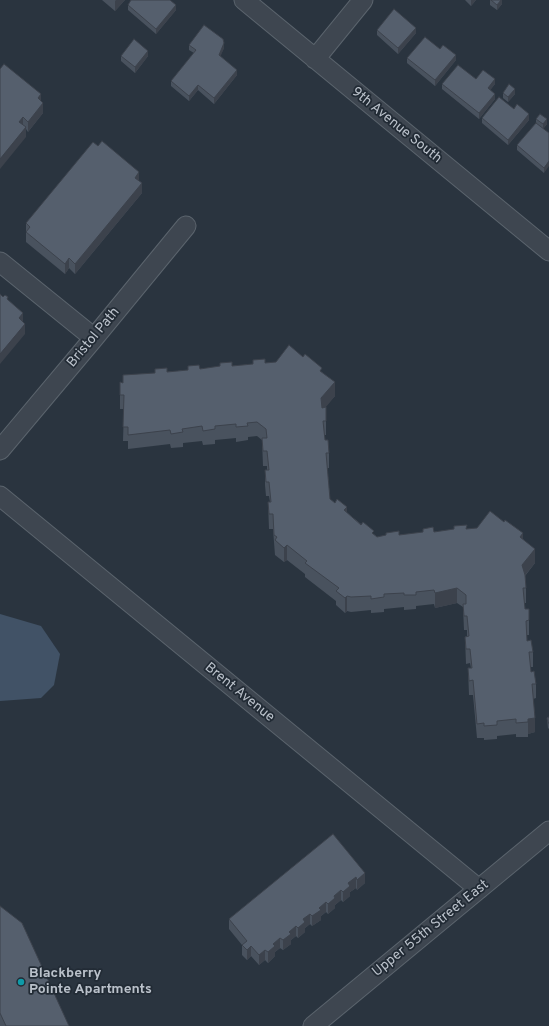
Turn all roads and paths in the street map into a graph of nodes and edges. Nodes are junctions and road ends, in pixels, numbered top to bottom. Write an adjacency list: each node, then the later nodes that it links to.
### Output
1 (244, 0): 3 (street, 9th Avenue South)
2 (363, 0): 3 (street)
3 (315, 59): 5 (street, 9th Avenue South)
4 (186, 226): 7 (street, Bristol Path)
5 (549, 251)
6 (0, 262): 7 (street)
7 (94, 338): 8 (street, Bristol Path)
8 (0, 450)
9 (0, 496): 11 (street, Brent Avenue)
10 (549, 831): 11 (street, Upper 55th Street East)
11 (479, 889): 12 (street, Upper 55th Street East)
12 (313, 1026)

